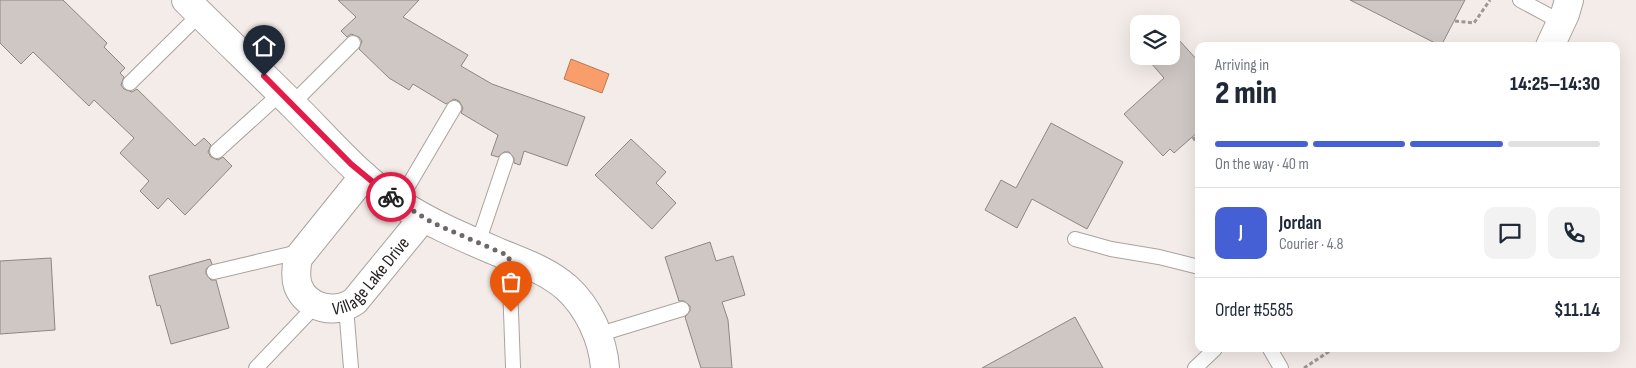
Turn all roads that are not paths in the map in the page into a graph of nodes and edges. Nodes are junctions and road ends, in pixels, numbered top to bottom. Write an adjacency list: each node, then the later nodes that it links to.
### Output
1 (1520, 0): 3 (lane)
2 (191, 4): 6 (lane); 7 (street, Village Lake Drive)
3 (1565, 11): 4 (street)
4 (1552, 42)
5 (353, 43): 7 (lane)
6 (130, 83)
7 (286, 99): 9 (lane); 11 (street, Village Lake Drive)
8 (454, 108): 12 (lane)
9 (217, 151)
10 (506, 160): 15 (lane)
11 (364, 176): 12 (street, Village Lake Drive); 16 (street, Village Lake Drive)
12 (398, 202): 13 (street, Village Lake Drive)
13 (423, 218): 15 (street, Village Lake Drive); 21 (street, Village Lake Drive)
14 (1074, 238): 18 (lane)
15 (478, 243): 17 (street, Village Lake Drive)
16 (304, 250): 19 (lane); 20 (street, Village Lake Drive)
17 (509, 256): 23 (street, Village Lake Drive); 28 (lane)
18 (1195, 265)
19 (214, 272)
20 (316, 305): 21 (street, Village Lake Drive); 26 (lane)
21 (346, 307): 27 (lane)
22 (682, 309): 23 (lane)
23 (597, 335): 29 (street, Village Lake Drive)
24 (1212, 352): 30 (lane)
25 (1272, 352): 31 (lane)
26 (256, 368)
27 (351, 368)
28 (513, 368)
29 (605, 368)
30 (1195, 368)
31 (1281, 368)

